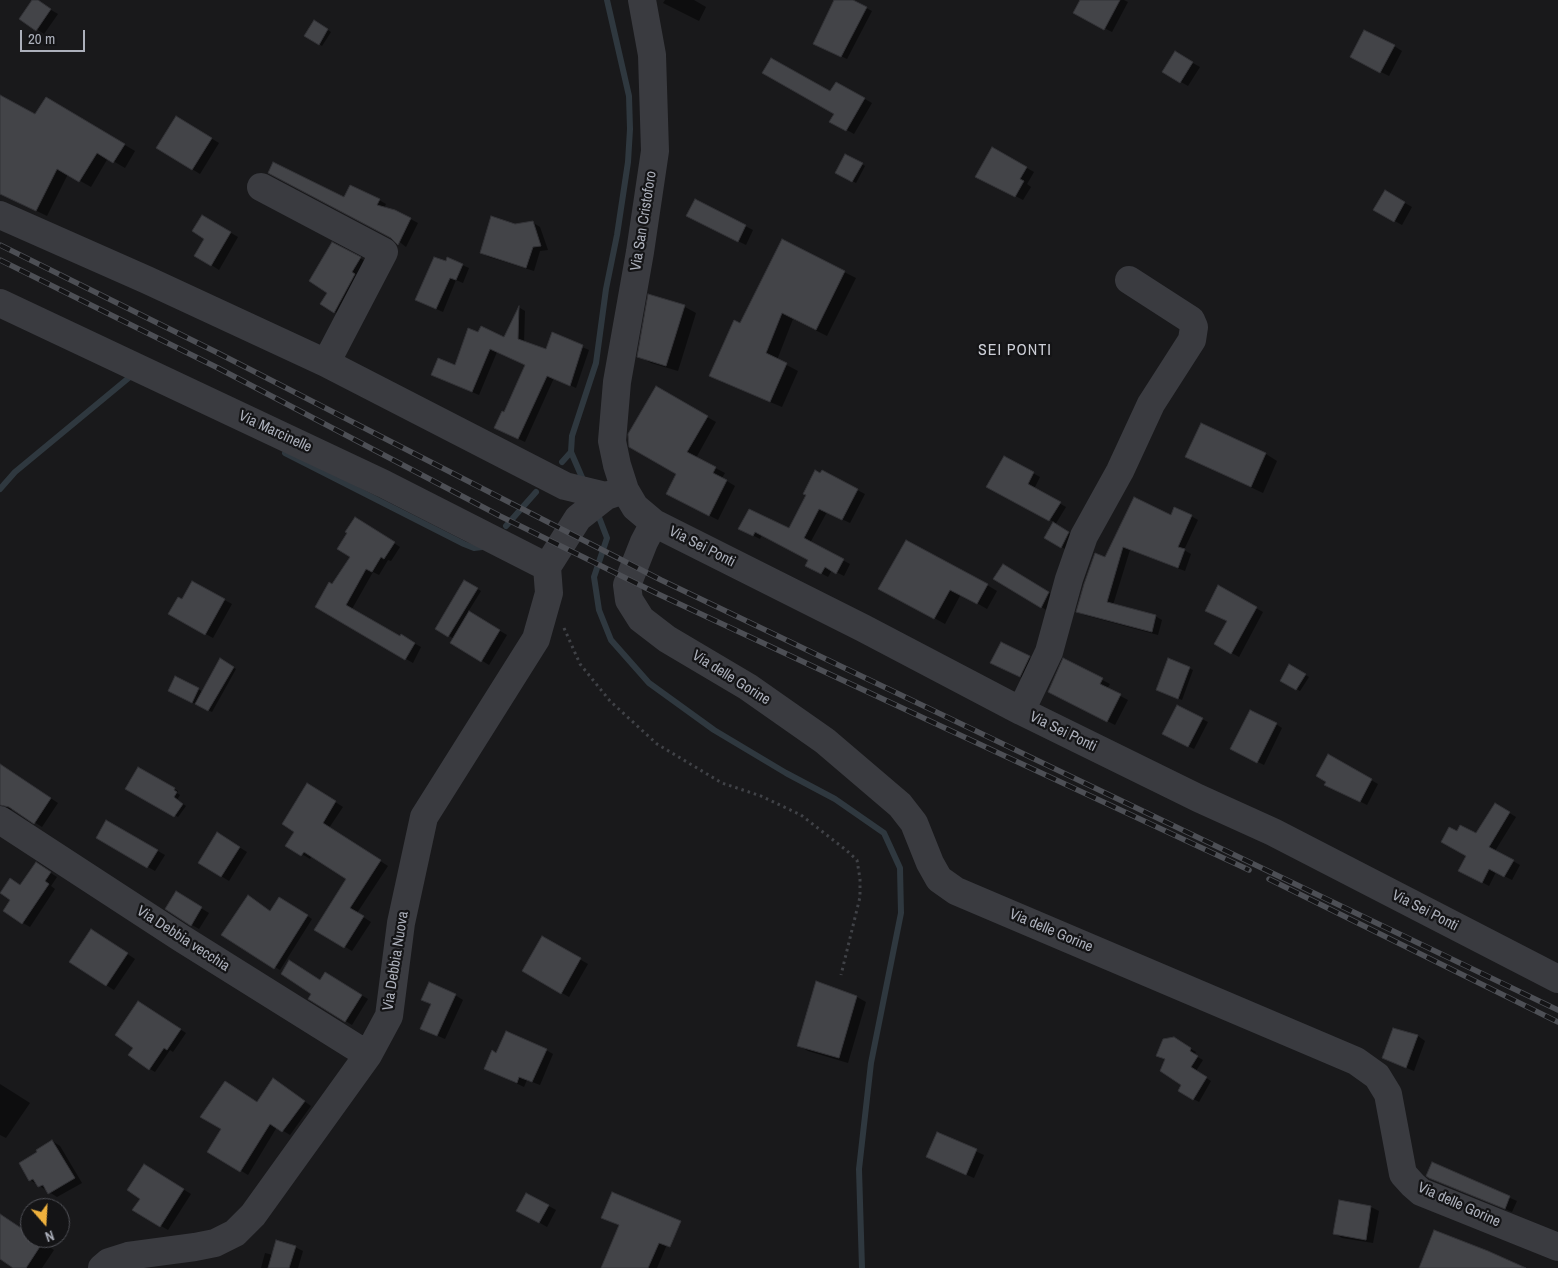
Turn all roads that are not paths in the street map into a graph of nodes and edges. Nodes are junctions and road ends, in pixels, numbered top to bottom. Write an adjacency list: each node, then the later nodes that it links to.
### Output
1 (642, 0): 7 (street, Via San Cristoforo)
2 (261, 187): 6 (street)
3 (0, 215): 6 (street)
4 (1129, 280): 11 (street)
5 (0, 304): 10 (street, Via Marcinelle)
6 (326, 362): 8 (street)
7 (612, 441): 8 (street, Via Sei Ponti)
8 (615, 493): 9 (street, Via Sei Ponti); 10 (street)
9 (654, 523): 11 (street, Via Sei Ponti); 15 (street, Via delle Gorine)
10 (547, 567): 14 (street, Via Debbia Nuova)
11 (1021, 711): 13 (street, Via Sei Ponti)
12 (0, 820): 14 (street, Via Debbia vecchia)
13 (1558, 979)
14 (368, 1055): 16 (street, Via Debbia Nuova)
15 (1558, 1247)
16 (102, 1268)

